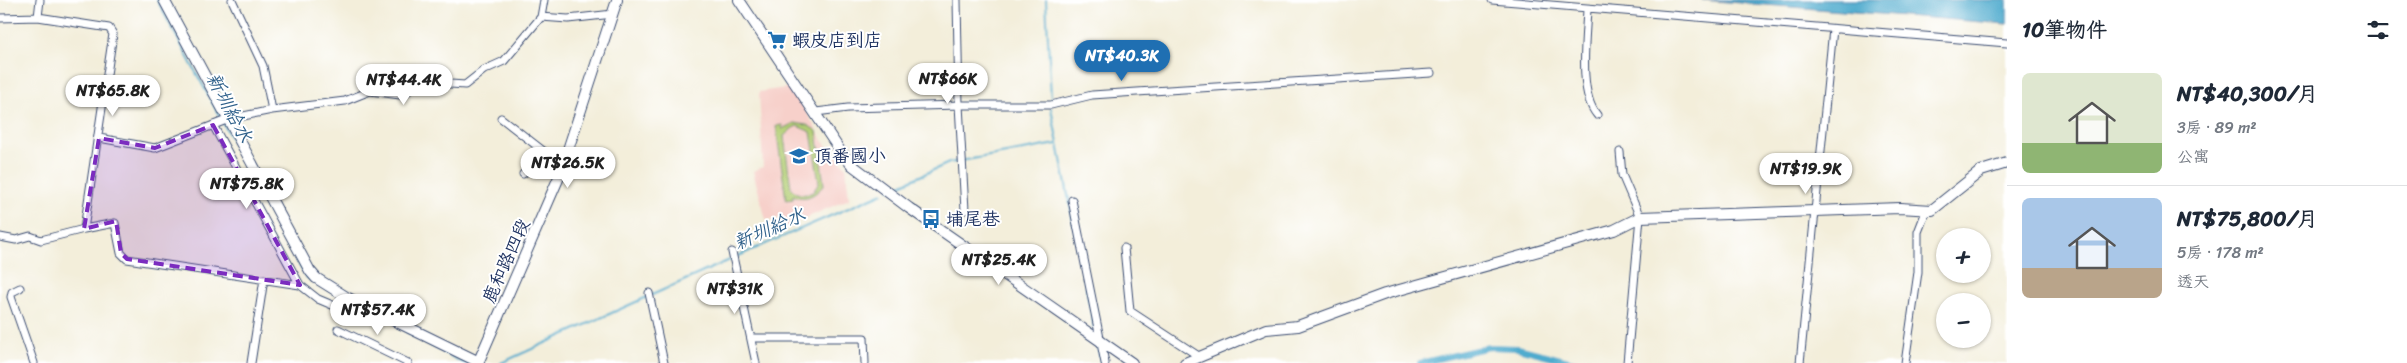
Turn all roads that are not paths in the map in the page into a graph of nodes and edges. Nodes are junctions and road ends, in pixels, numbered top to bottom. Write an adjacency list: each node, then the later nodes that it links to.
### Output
1 (40, 0): 11 (street)
2 (164, 0): 22 (street)
3 (232, 0): 18 (street)
4 (544, 0): 12 (street)
5 (617, 0): 10 (street, 鹿和路四段)
6 (739, 0): 19 (street)
7 (957, 0): 17 (street)
8 (1492, 0): 9 (street)
9 (1588, 9): 14 (street); 20 (street)
10 (613, 14): 12 (street); 27 (street, 鹿和路四段)
11 (38, 17): 13 (street); 23 (street)
12 (541, 17): 18 (street)
13 (0, 18)
14 (1833, 28): 15 (street); 32 (street)
15 (2007, 43)
16 (1430, 73): 17 (street)
17 (959, 105): 19 (street); 30 (street)
18 (272, 110): 22 (street)
19 (816, 112): 45 (street)
20 (1597, 115)
21 (501, 118): 25 (street)
22 (222, 122): 23 (street); 39 (street); 50 (street)
23 (99, 138): 34 (street)
24 (1620, 152): 33 (street)
25 (546, 153): 27 (street); 28 (street)
26 (2007, 163): 31 (street)
27 (563, 166): 50 (street, 鹿和路四段)
28 (523, 174)
29 (1072, 200): 45 (street)
30 (965, 210)
31 (1932, 210): 32 (street); 59 (street)
32 (1816, 211): 33 (street); 58 (street)
33 (1640, 217): 46 (street); 57 (street)
34 (84, 229): 35 (street); 38 (street)
35 (0, 237)
36 (1124, 248): 46 (street)
37 (732, 252): 44 (street)
38 (264, 279): 39 (street); 48 (street)
39 (300, 285): 42 (street)
40 (20, 288): 47 (street)
41 (648, 293): 51 (street)
42 (344, 310)
43 (338, 329): 49 (street)
44 (751, 338): 52 (street); 53 (street)
45 (1101, 342): 54 (street); 55 (street)
46 (1200, 357): 56 (street)
47 (34, 363)
48 (251, 363)
49 (408, 363)
50 (478, 363)
51 (664, 363)
52 (756, 363)
53 (865, 363)
54 (1106, 363)
55 (1132, 363)
56 (1185, 363)
57 (1627, 363)
58 (1800, 363)
59 (1905, 363)

